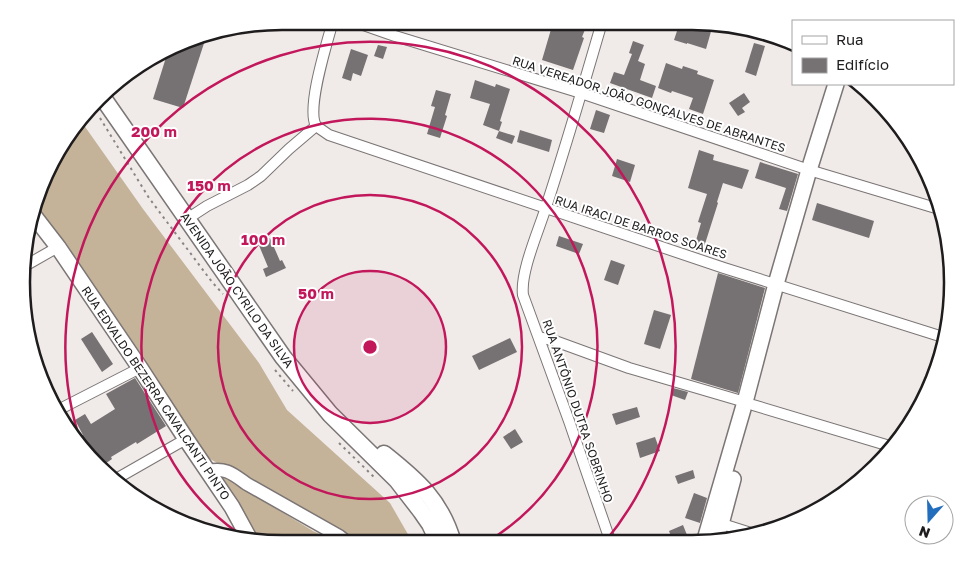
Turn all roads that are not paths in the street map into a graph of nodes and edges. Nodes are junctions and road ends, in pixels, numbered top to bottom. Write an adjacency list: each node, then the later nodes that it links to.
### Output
1 (331, 30): 8 (street)
2 (378, 30): 6 (street, RUA VEREADOR JOÃO GONÇALVES DE ABRANTES)
3 (600, 30): 6 (street)
4 (836, 85): 9 (main road)
5 (846, 85): 9 (main road)
6 (581, 93): 9 (street, RUA VEREADOR JOÃO GONÇALVES DE ABRANTES); 11 (street)
7 (106, 102): 12 (main road, AVENIDA JOÃO CYRILO DA SILVA)
8 (316, 126): 11 (street, RUA IRACI DE BARROS SOARES); 12 (street)
9 (814, 171): 10 (street, RUA VEREADOR JOÃO GONÇALVES DE ABRANTES); 16 (main road)
10 (933, 207)
11 (546, 208): 16 (street, RUA IRACI DE BARROS SOARES); 18 (street, RUA ANTÔNIO DUTRA SOBRINHO)
12 (187, 220): 21 (main road, AVENIDA JOÃO CYRILO DA SILVA)
13 (38, 221): 14 (main road, RUA EDVALDO BEZERRA CAVALCANTI PINTO)
14 (58, 247): 15 (street); 19 (main road, RUA EDVALDO BEZERRA CAVALCANTI PINTO)
15 (31, 262)
16 (781, 286): 17 (street, RUA IRACI DE BARROS SOARES); 20 (main road)
17 (938, 336)
18 (539, 337): 20 (street); 35 (street, RUA ANTÔNIO DUTRA SOBRINHO)
19 (140, 368): 22 (street); 23 (main road, RUA EDVALDO BEZERRA CAVALCANTI PINTO)
20 (749, 404): 24 (street); 27 (main road)
21 (324, 406): 33 (main road, AVENIDA JOÃO CYRILO DA SILVA); 34 (main road, AVENIDA JOÃO CYRILO DA SILVA)
22 (63, 407)
23 (186, 439): 25 (main road, RUA EDVALDO BEZERRA CAVALCANTI PINTO); 26 (street)
24 (885, 445)
25 (208, 471): 29 (main road, RUA EDVALDO BEZERRA CAVALCANTI PINTO); 32 (street)
26 (121, 476)
27 (716, 522): 28 (street); 30 (main road); 31 (main road)
28 (741, 530)
29 (246, 532)
30 (709, 534)
31 (715, 534)
32 (337, 535)
33 (434, 535)
34 (450, 535)
35 (608, 535)

